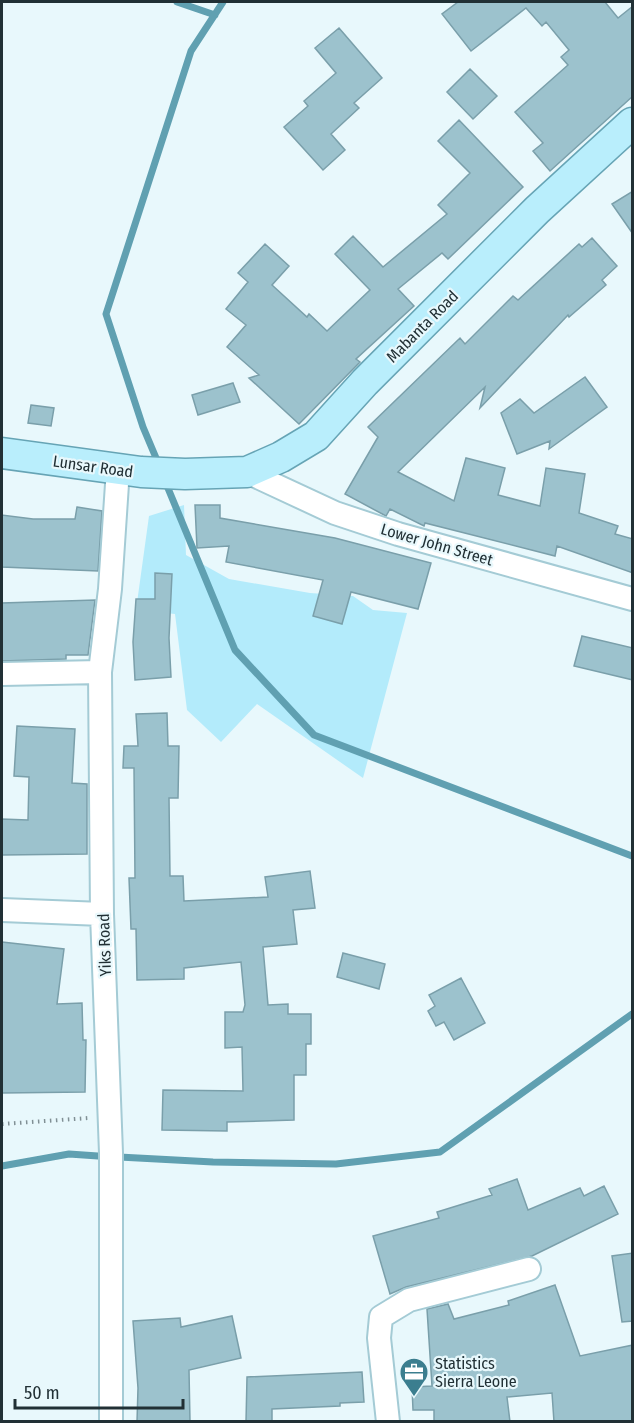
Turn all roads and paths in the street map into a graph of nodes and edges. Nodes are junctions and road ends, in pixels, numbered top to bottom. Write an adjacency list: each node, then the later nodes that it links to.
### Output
1 (633, 123): 4 (main road, Mabanta Road)
2 (2, 453): 3 (main road, Lunsar Road)
3 (129, 470): 5 (main road, Lunsar Road); 7 (street, Yiks Road)
4 (247, 472): 5 (main road, Mabanta Road); 6 (street, Lower John Street)
5 (185, 474)
6 (633, 599)
7 (100, 672): 8 (street); 10 (street, Yiks Road)
8 (2, 674)
9 (2, 910): 10 (street)
10 (102, 914): 11 (street, Yiks Road)
11 (110, 1116): 12 (path); 14 (street, Yiks Road)
12 (2, 1124)
13 (529, 1269): 15 (street)
14 (111, 1422)
15 (388, 1422)

